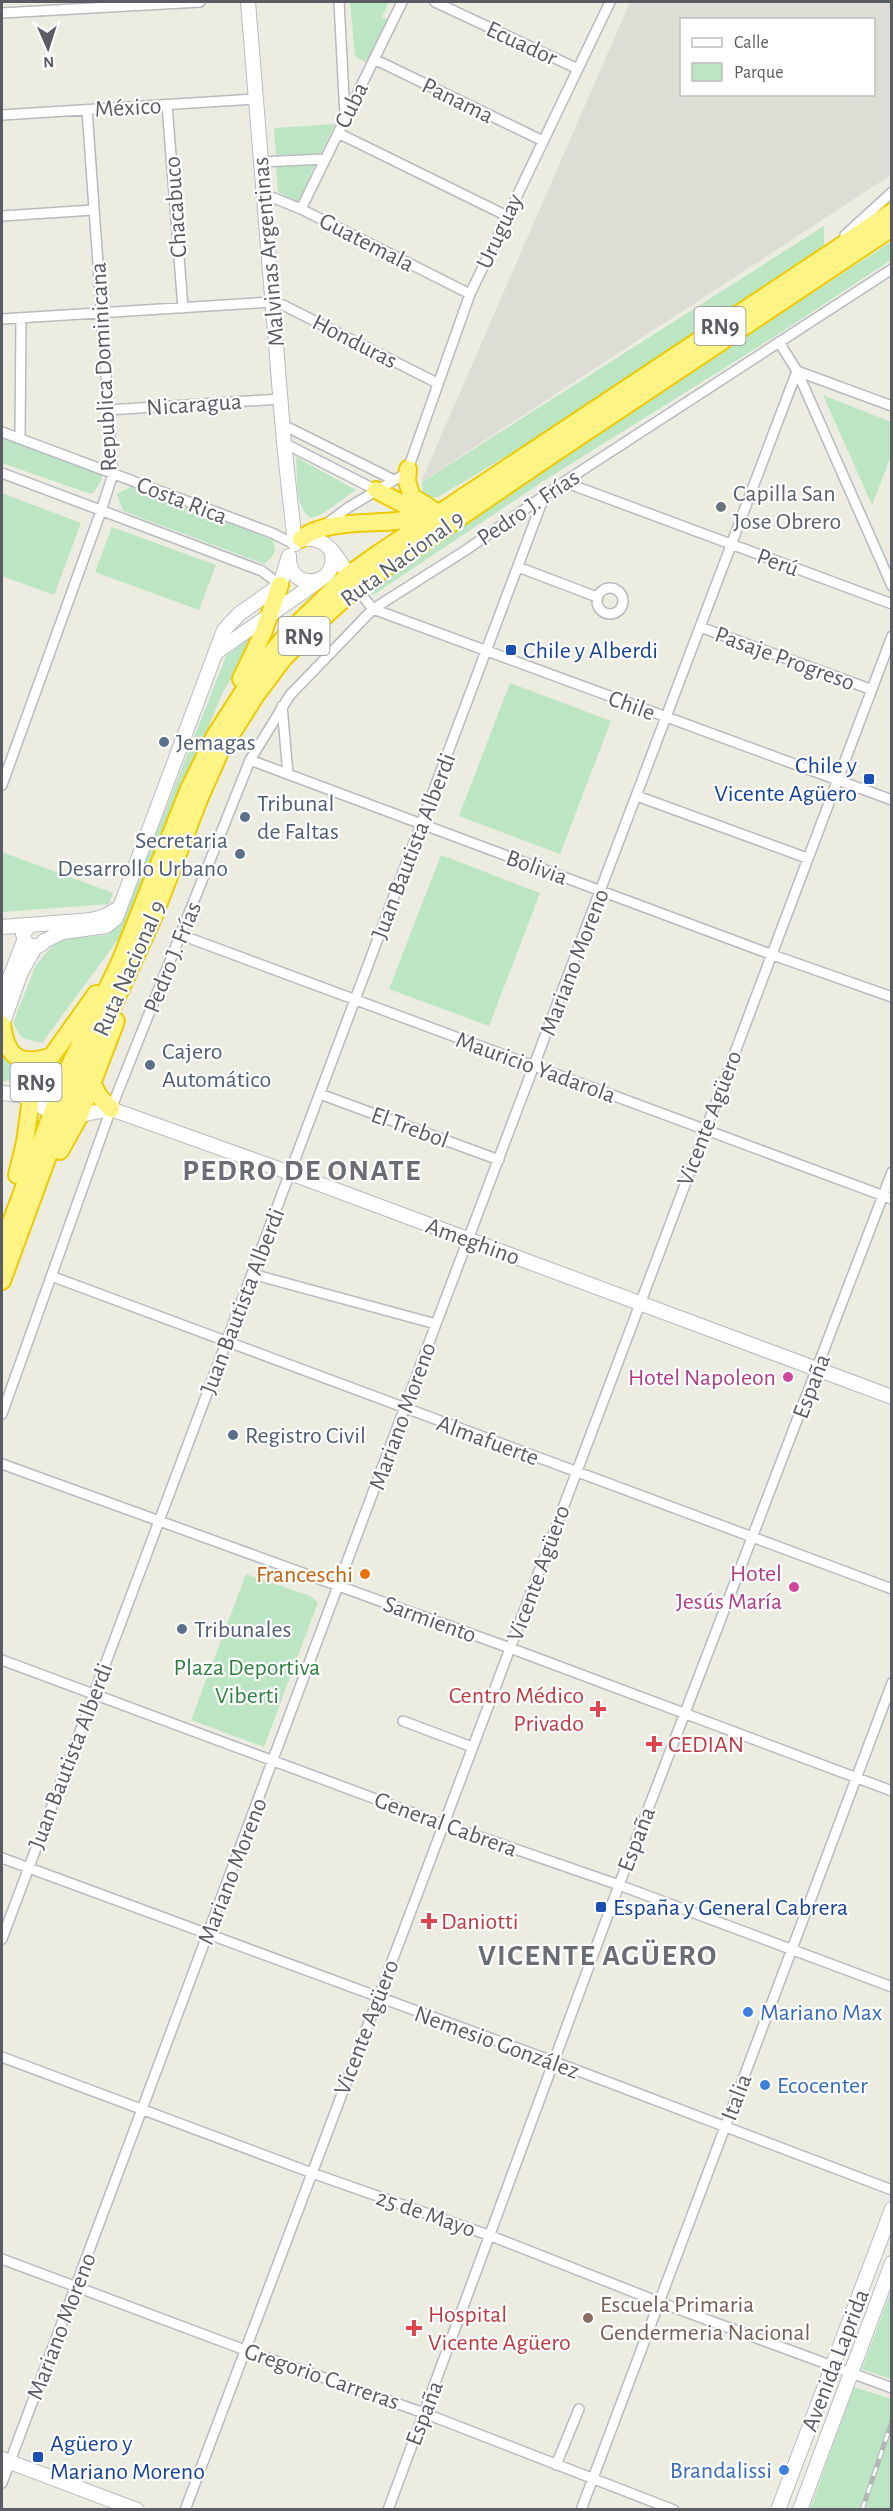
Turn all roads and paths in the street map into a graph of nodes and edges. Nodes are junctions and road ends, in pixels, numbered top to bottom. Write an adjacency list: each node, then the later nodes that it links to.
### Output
1 (200, 2): 7 (street)
2 (248, 2): 10 (street, Malvinas Argentinas)
3 (339, 2): 14 (street)
4 (402, 2): 8 (street, Cuba)
5 (435, 2): 9 (street, Ecuador)
6 (610, 2): 9 (street, Uruguay)
7 (2, 13)
8 (374, 59): 14 (street, Cuba); 16 (street, Panama)
9 (578, 69): 16 (street, Uruguay)
10 (255, 99): 11 (street, México); 18 (street, Malvinas Argentinas)
11 (167, 105): 12 (street, México); 33 (street, Chacabuco)
12 (87, 110): 13 (street, México); 22 (street, Republica Dominicana)
13 (2, 115)
14 (345, 117): 15 (street, Cuba)
15 (338, 133): 17 (street, Cuba); 25 (street)
16 (543, 141): 25 (street, Uruguay)
17 (325, 159): 18 (street); 21 (street, Cuba)
18 (261, 162): 20 (street, Malvinas Argentinas)
19 (891, 192): 28 (street)
20 (264, 194): 21 (street, Guatemala); 32 (street, Malvinas Argentinas)
21 (301, 209): 31 (street, Guatemala)
22 (93, 210): 24 (street); 34 (street, Republica Dominicana)
23 (891, 212): 28 (highway, Ruta Nacional 9 / RN9)
24 (2, 216)
25 (507, 216): 31 (street, Uruguay)
26 (891, 228): 29 (highway, Ruta Nacional 9 / RN9)
27 (891, 237): 29 (street)
28 (821, 258): 52 (highway, Ruta Nacional 9 / RN9)
29 (845, 259): 63 (highway, Ruta Nacional 9 / RN9)
30 (891, 269): 37 (street, Pedro J. Frías)
31 (470, 294): 39 (street, Uruguay)
32 (272, 302): 33 (street); 39 (street, Honduras); 40 (street, Malvinas Argentinas)
33 (183, 308): 34 (street)
34 (101, 313): 35 (street); 42 (street, Republica Dominicana)
35 (21, 318): 36 (street); 45 (street)
36 (2, 320)
37 (779, 342): 38 (street); 50 (street, Pedro J. Frías)
38 (797, 371): 41 (street); 57 (street, Mariano Moreno); 64 (street)
39 (437, 383): 49 (street, Uruguay)
40 (280, 399): 42 (street, Nicaragua); 43 (street, Malvinas Argentinas)
41 (891, 406)
42 (108, 410): 48 (street, Republica Dominicana)
43 (283, 425): 46 (street, Malvinas Argentinas); 49 (street)
44 (2, 432): 45 (street, Costa Rica)
45 (20, 438): 48 (street, Costa Rica)
46 (284, 443): 51 (street); 56 (street, Malvinas Argentinas)
47 (2, 473): 55 (street, Costa Rica)
48 (113, 474): 55 (street, Republica Dominicana); 56 (street, Costa Rica)
49 (401, 474): 51 (street); 54 (highway)
50 (564, 482): 53 (street, Pedro J. Frías); 57 (street, Perú)
51 (376, 490): 54 (highway); 56 (street)
52 (472, 492): 54 (highway); 63 (highway, Ruta Nacional 9 / RN9)
53 (545, 495): 59 (street, Juan Bautista Alberdi); 67 (street, Pedro J. Frías)
54 (433, 508): 56 (highway)
55 (101, 511): 60 (street, Costa Rica); 80 (street, Republica Dominicana)
56 (305, 540): 58 (street); 60 (street); 61 (street)
57 (732, 544): 66 (street, Perú); 69 (street, Mariano Moreno)
58 (332, 553): 62 (street); 63 (street)
59 (518, 567): 65 (street); 72 (street, Juan Bautista Alberdi)
60 (282, 578): 61 (street, Costa Rica); 68 (highway); 71 (street)
61 (298, 578): 62 (street)
62 (322, 579): 68 (street)
63 (352, 582): 67 (street); 76 (highway, Ruta Nacional 9 / RN9); 90 (highway, Ruta Nacional 9 / RN9)
64 (891, 586)
65 (597, 597)
66 (891, 604)
67 (373, 609): 72 (street, Chile); 74 (street, Pedro J. Frías)
68 (271, 614): 71 (street); 76 (highway)
69 (700, 627): 73 (street, Pasaje Progreso); 75 (street, Mariano Moreno)
70 (891, 636): 73 (street, Vicente Agüero)
71 (218, 651): 88 (street)
72 (487, 651): 75 (street, Chile); 83 (street, Juan Bautista Alberdi)
73 (870, 689): 79 (street, Vicente Agüero)
74 (282, 706): 77 (street, Pedro J. Frías); 78 (street)
75 (666, 717): 79 (street, Chile); 81 (street, Mariano Moreno)
76 (216, 734): 90 (highway, Ruta Nacional 9 / RN9)
77 (250, 760): 78 (street, Bolivia); 87 (street, Pedro J. Frías)
78 (288, 774): 83 (street, Bolivia)
79 (836, 781): 82 (street, Chile); 84 (street, Vicente Agüero)
80 (2, 785)
81 (637, 795): 84 (street); 85 (street, Mariano Moreno)
82 (891, 800)
83 (421, 824): 85 (street, Bolivia); 93 (street, Juan Bautista Alberdi)
84 (807, 858): 89 (street, Vicente Agüero)
85 (601, 891): 89 (street, Bolivia); 96 (street, Mariano Moreno)
86 (2, 927): 88 (street)
87 (181, 935): 93 (street, Mauricio Yadarola); 101 (street, Pedro J. Frías)
88 (32, 937): 92 (street); 94 (street)
89 (770, 954): 91 (street, Bolivia); 103 (street, Vicente Agüero)
90 (125, 965): 95 (highway, RN9); 97 (highway, RN9); 102 (highway, Ruta Nacional 9 / RN9)
91 (891, 997)
92 (2, 998)
93 (355, 999): 96 (street, Mauricio Yadarola); 99 (street, Juan Bautista Alberdi)
94 (2, 1024): 95 (highway)
95 (49, 1057): 100 (highway, RN9)
96 (535, 1066): 103 (street, Mauricio Yadarola); 104 (street, Mariano Moreno)
97 (92, 1083): 101 (highway); 102 (highway, RN9)
98 (2, 1093): 100 (street)
99 (320, 1094): 104 (street, El Trebol); 106 (street, Juan Bautista Alberdi)
100 (31, 1098): 102 (street); 108 (highway, RN9)
101 (111, 1109): 102 (street); 106 (street, Ameghino); 112 (street, Pedro J. Frías)
102 (64, 1114): 108 (highway, Ruta Nacional 9 / RN9); 113 (highway, Ruta Nacional 9 / RN9)
103 (704, 1130): 107 (street, Mauricio Yadarola); 114 (street, Vicente Agüero)
104 (500, 1160): 109 (street, Mariano Moreno)
105 (891, 1172): 107 (street, España)
106 (290, 1173): 109 (street, Ameghino); 111 (street, Juan Bautista Alberdi)
107 (887, 1198): 117 (street, España)
108 (8, 1227): 110 (highway, Ruta Nacional 9 / RN9)
109 (469, 1239): 114 (street, Ameghino); 115 (street, Mariano Moreno)
110 (2, 1246)
111 (252, 1274): 115 (street); 116 (street, Juan Bautista Alberdi)
112 (51, 1276): 116 (street, Almafuerte); 120 (street, Pedro J. Frías)
113 (2, 1281)
114 (639, 1303): 117 (street, Ameghino); 122 (street, Vicente Agüero)
115 (436, 1324): 119 (street, Mariano Moreno)
116 (225, 1342): 119 (street, Almafuerte); 123 (street, Juan Bautista Alberdi)
117 (817, 1369): 118 (street, Ameghino); 124 (street, España)
118 (891, 1397)
119 (404, 1409): 122 (street, Almafuerte); 125 (street, Mariano Moreno)
120 (2, 1414)
121 (2, 1464): 123 (street, Sarmiento)
122 (575, 1472): 124 (street, Almafuerte); 127 (street, Vicente Agüero)
123 (159, 1521): 125 (street, Sarmiento); 130 (street, Juan Bautista Alberdi)
124 (753, 1538): 126 (street, Almafuerte); 131 (street, España)
125 (339, 1586): 127 (street, Sarmiento); 134 (street, Mariano Moreno)
126 (891, 1589)
127 (510, 1648): 131 (street, Sarmiento); 133 (street, Vicente Agüero)
128 (2, 1660): 130 (street, General Cabrera)
129 (891, 1683): 135 (street, Italia)
130 (94, 1694): 134 (street, General Cabrera); 139 (street, Juan Bautista Alberdi)
131 (683, 1715): 135 (street, Sarmiento); 140 (street, España)
132 (403, 1721): 133 (street)
133 (472, 1748): 137 (street, Vicente Agüero)
134 (273, 1761): 137 (street, General Cabrera); 141 (street, Mariano Moreno)
135 (855, 1779): 136 (street, Sarmiento); 143 (street, Italia)
136 (891, 1791)
137 (443, 1824): 140 (street, General Cabrera); 145 (street, Vicente Agüero)
138 (2, 1858): 139 (street, Nemesio González)
139 (28, 1868): 141 (street, Nemesio González); 142 (street, Juan Bautista Alberdi)
140 (619, 1885): 143 (street, General Cabrera); 147 (street, España)
141 (208, 1935): 145 (street, Nemesio González); 148 (street, Mariano Moreno)
142 (2, 1939)
143 (792, 1948): 144 (street, General Cabrera); 149 (street, Italia)
144 (891, 1986)
145 (377, 1998): 147 (street, Nemesio González); 150 (street, Vicente Agüero)
146 (2, 2057): 148 (street, 25 de Mayo)
147 (555, 2062): 149 (street, Nemesio González); 153 (street, España)
148 (142, 2110): 150 (street, 25 de Mayo); 156 (street, Mariano Moreno)
149 (724, 2128): 151 (street, Nemesio González); 157 (street, Italia)
150 (312, 2173): 153 (street, 25 de Mayo); 158 (street, Vicente Agüero)
151 (891, 2190)
152 (891, 2209): 159 (street, Avenida Laprida)
153 (491, 2236): 157 (street, 25 de Mayo); 163 (street, España)
154 (2, 2259): 156 (street, Gregorio Carreras)
155 (891, 2263): 160 (street, Avenida Laprida)
156 (75, 2286): 158 (street, Gregorio Carreras); 164 (street, Mariano Moreno)
157 (659, 2302): 159 (street, 25 de Mayo); 166 (street, Italia)
158 (245, 2350): 163 (street, Gregorio Carreras); 169 (street, Vicente Agüero)
159 (832, 2367): 160 (street, 25 de Mayo); 173 (street, Avenida Laprida)
160 (849, 2373): 161 (street, 25 de Mayo); 174 (street, Avenida Laprida)
161 (891, 2388)
162 (579, 2409): 165 (street)
163 (424, 2413): 165 (street, Gregorio Carreras); 170 (street, España)
164 (5, 2460): 167 (street, Mariano Moreno); 168 (street)
165 (556, 2465): 166 (street, Gregorio Carreras)
166 (592, 2479): 171 (street, Italia); 172 (street, Gregorio Carreras)
167 (2, 2483)
168 (137, 2510)
169 (185, 2510)
170 (388, 2510)
171 (581, 2510)
172 (674, 2510)
173 (778, 2510)
174 (800, 2510)

